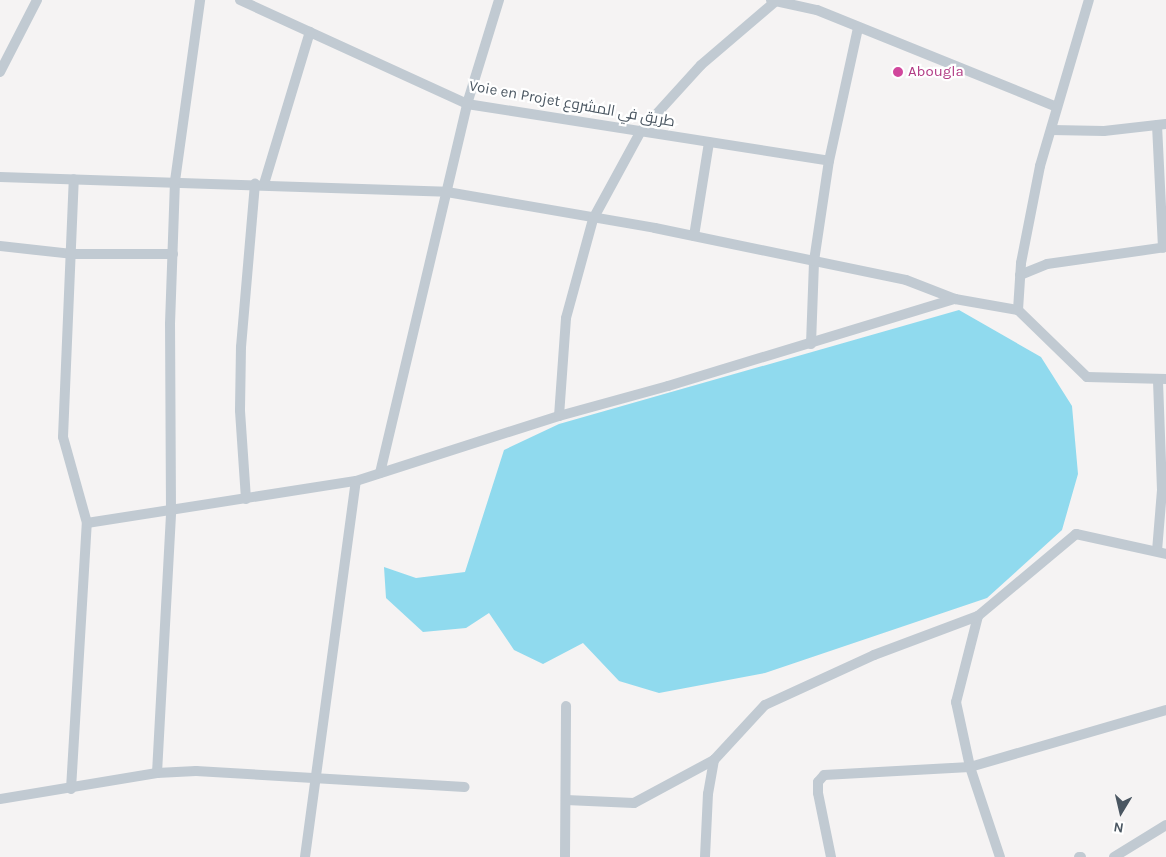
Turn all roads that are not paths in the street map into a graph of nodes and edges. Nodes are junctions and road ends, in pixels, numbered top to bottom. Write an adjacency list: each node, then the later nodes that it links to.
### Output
1 (37, 0): 9 (street)
2 (200, 0): 19 (street)
3 (240, 0): 8 (street, Voie en Projet طريق في المشروع)
4 (499, 0): 10 (street)
5 (773, 0): 7 (street); 14 (street)
6 (1089, 0): 11 (street)
7 (858, 28): 11 (street); 16 (street)
8 (310, 32): 10 (street, Voie en Projet طريق في المشروع); 20 (street)
9 (0, 72)
10 (467, 104): 14 (street, Voie en Projet طريق في المشروع); 21 (street)
11 (1055, 106): 13 (street)
12 (1162, 124): 13 (street); 25 (street)
13 (1052, 130): 29 (street)
14 (641, 131): 15 (street, Voie en Projet طريق في المشروع); 22 (street)
15 (709, 142): 16 (street, Voie en Projet طريق في المشروع); 23 (street)
16 (829, 161): 28 (street)
17 (0, 177): 18 (street)
18 (74, 179): 19 (street); 26 (street)
19 (175, 181): 20 (street); 27 (street)
20 (260, 184): 21 (street); 37 (street)
21 (447, 192): 22 (street); 35 (street)
22 (592, 219): 23 (street); 34 (street)
23 (694, 236): 28 (street)
24 (0, 246): 26 (street)
25 (1164, 247): 29 (street)
26 (72, 254): 27 (street); 39 (street)
27 (173, 254): 38 (street)
28 (814, 261): 30 (street); 32 (street)
29 (1020, 275): 31 (street)
30 (956, 299): 31 (street); 32 (street)
31 (1018, 310): 33 (street)
32 (811, 344): 34 (street)
33 (1162, 379): 40 (street)
34 (558, 416): 35 (street)
35 (380, 473): 36 (street)
36 (356, 481): 37 (street); 47 (street)
37 (246, 499): 38 (street)
38 (171, 511): 39 (street); 46 (street)
39 (87, 523): 49 (street)
40 (1161, 552): 41 (street)
41 (978, 616): 44 (street); 45 (street)
42 (566, 706): 51 (street)
43 (1166, 710): 45 (street)
44 (714, 760): 51 (street); 55 (street)
45 (970, 766): 56 (street); 57 (street)
46 (157, 773): 47 (street); 49 (street)
47 (316, 777): 48 (street); 53 (street)
48 (465, 787)
49 (72, 789): 50 (street)
50 (0, 799)
51 (566, 800): 54 (street)
52 (1166, 824): 58 (street)
53 (304, 857)
54 (565, 857)
55 (705, 857)
56 (831, 857)
57 (1000, 857)
58 (1114, 857)

